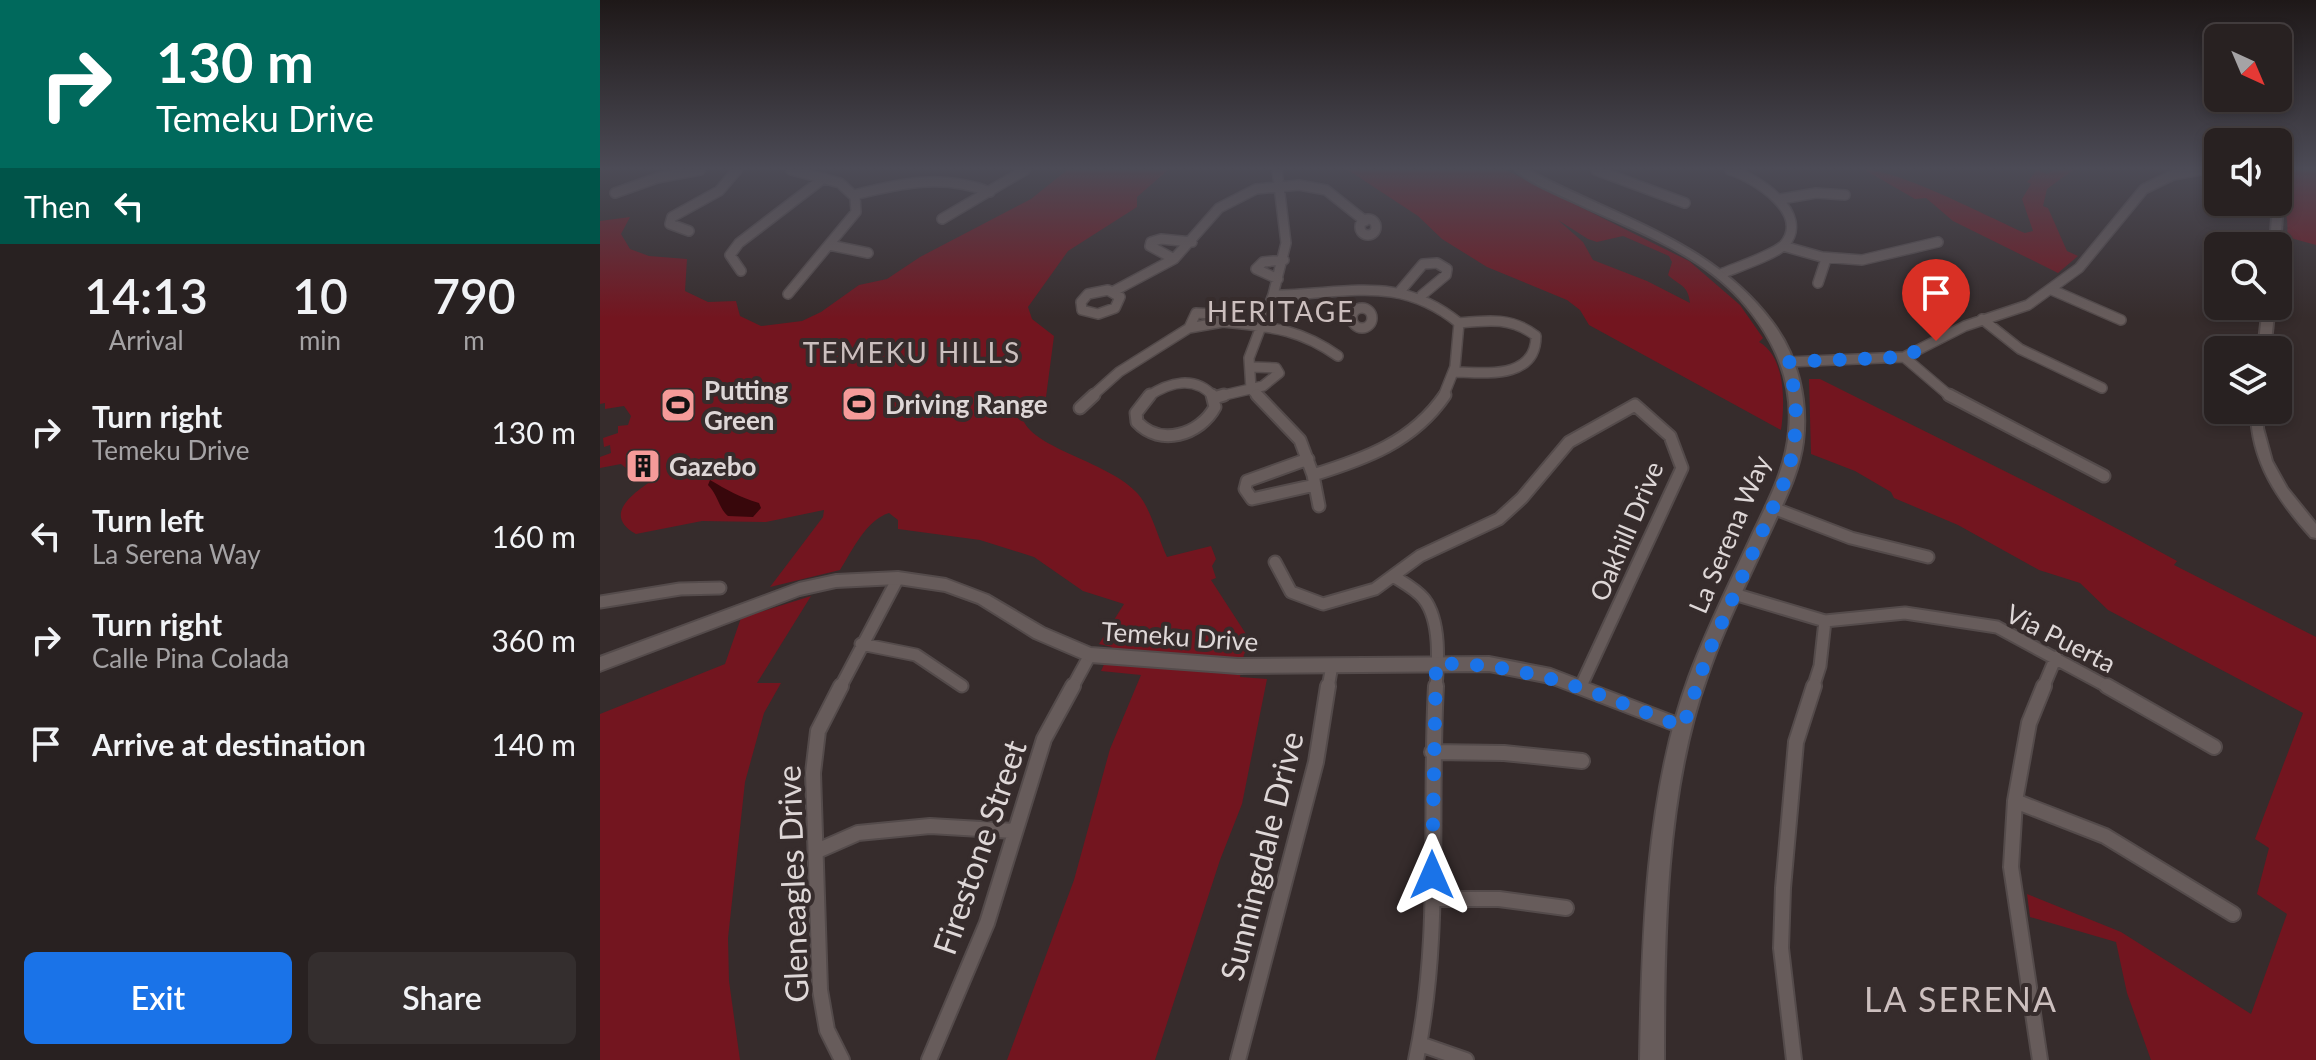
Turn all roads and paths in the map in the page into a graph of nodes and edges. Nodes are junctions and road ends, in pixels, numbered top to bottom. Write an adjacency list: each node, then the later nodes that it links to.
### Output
1 (671, 219): 9 (street)
2 (770, 219): 18 (street)
3 (850, 219): 12 (street)
4 (1211, 219): 10 (street)
5 (1283, 219): 17 (street)
6 (1629, 219): 19 (main road, La Serena Way)
7 (1788, 219): 13 (street)
8 (2120, 219): 24 (street)
9 (689, 231)
10 (1192, 242): 15 (street); 15 (street)
11 (1938, 242): 16 (street)
12 (829, 245): 14 (street); 26 (street)
13 (1783, 246): 16 (street); 19 (street)
14 (868, 253)
15 (1174, 259): 25 (street)
16 (1826, 259): 21 (street)
17 (1284, 260): 20 (street); 20 (street)
18 (741, 271)
19 (1721, 274): 38 (main road, La Serena Way)
20 (1278, 279): 27 (street)
21 (1818, 283)
22 (1346, 290): 23 (street); 27 (street); 29 (street)
23 (1401, 290): 28 (street); 28 (street)
24 (2052, 290): 30 (street); 31 (street)
25 (1114, 291)
26 (788, 294)
27 (1273, 295): 33 (street)
28 (1422, 295): 34 (street)
29 (1357, 308)
30 (1982, 319): 37 (street); 41 (street)
31 (2121, 320)
32 (1223, 322): 33 (street); 35 (street); 35 (street)
33 (1259, 323): 36 (street); 39 (street)
34 (1459, 323): 40 (street); 40 (street)
35 (1189, 328): 44 (street)
36 (1338, 356)
37 (1904, 357): 38 (street); 47 (street)
38 (1788, 362): 50 (main road, La Serena Way)
39 (1252, 367): 42 (street); 42 (street)
40 (1455, 372): 48 (street)
41 (2102, 388)
42 (1251, 389): 43 (street); 46 (street)
43 (1214, 398): 43 (street)
44 (1080, 408)
45 (2257, 424): 51 (street)
46 (1308, 459): 48 (street); 48 (street)
47 (2104, 476)
48 (1314, 480): 49 (street)
49 (1319, 506)
50 (1773, 508): 52 (street); 57 (main road, La Serena Way)
51 (2316, 533)
52 (1928, 557)
53 (1275, 562): 54 (street)
54 (1393, 576): 64 (street); 67 (street, Oakhill Drive)
55 (898, 578): 60 (street, Gleneagles Drive); 61 (street, Temeku Drive); 63 (street, Temeku Drive)
56 (720, 588): 58 (street)
57 (1734, 594): 59 (street, Via Puerta); 68 (main road, La Serena Way)
58 (600, 602)
59 (1825, 621): 62 (street, Via Puerta); 84 (street)
60 (861, 644): 66 (street); 74 (street, Gleneagles Drive)
61 (1090, 655): 65 (street, Temeku Drive); 73 (street, Firestone Street)
62 (2056, 657): 69 (street, Via Puerta); 72 (street)
63 (600, 664)
64 (1436, 664): 65 (street, Temeku Drive); 67 (street, Temeku Drive); 70 (street)
65 (1332, 665): 81 (street, Sunningdale Drive)
66 (962, 686)
67 (1581, 686): 68 (street, Temeku Drive)
68 (1683, 727): 83 (main road, La Serena Way)
69 (2214, 747)
70 (1432, 752): 71 (street); 75 (street)
71 (1582, 761)
72 (2015, 801): 77 (street); 85 (street)
73 (1014, 831): 74 (street); 80 (street, Firestone Street)
74 (817, 851): 79 (street, Gleneagles Drive)
75 (1432, 899): 76 (street); 78 (street)
76 (1566, 908)
77 (2233, 914)
78 (1418, 1052): 82 (street)
79 (842, 1060)
80 (929, 1060)
81 (1238, 1060)
82 (1466, 1060)
83 (1652, 1060)
84 (1794, 1060)
85 (2040, 1060)

